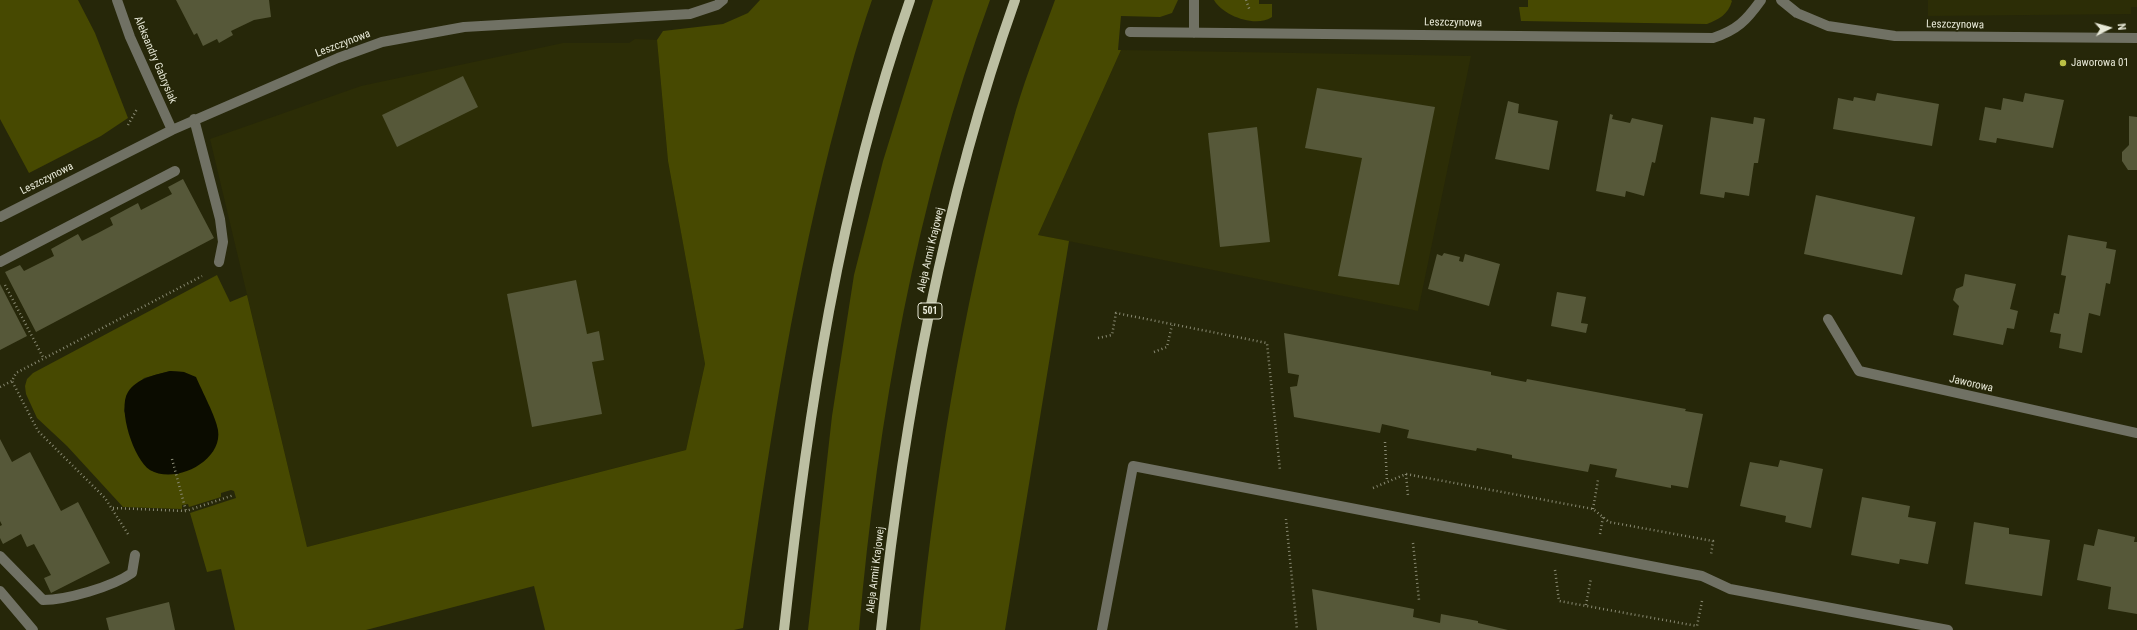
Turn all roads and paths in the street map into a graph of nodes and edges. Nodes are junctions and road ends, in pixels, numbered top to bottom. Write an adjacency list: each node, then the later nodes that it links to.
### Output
1 (118, 0): 11 (street, Aleksandry Gabrysiak)
2 (723, 0): 12 (street, Leszczynowa)
3 (910, 0): 48 (main road)
4 (1015, 0): 49 (main road, Aleja Armii Krajowej / 501)
5 (1194, 0): 9 (street)
6 (1760, 0): 9 (street, Leszczynowa)
7 (1781, 0): 10 (street, Leszczynowa)
8 (1130, 32): 9 (street, Leszczynowa)
9 (1194, 33)
10 (2137, 38)
11 (151, 85): 13 (street, Aleksandry Gabrysiak); 14 (path)
12 (194, 119): 13 (street, Leszczynowa); 18 (street)
13 (172, 130): 16 (street, Leszczynowa)
14 (124, 131)
15 (175, 171): 17 (street)
16 (0, 217)
17 (0, 262)
18 (219, 262): 24 (path)
19 (4, 284): 24 (path)
20 (1828, 319): 27 (street, Jaworowa)
21 (1172, 325): 22 (path); 23 (path); 31 (path)
22 (1098, 338)
23 (1154, 352)
24 (44, 359): 25 (path)
25 (12, 381): 26 (path); 37 (path)
26 (0, 387)
27 (2137, 433)
28 (1385, 442): 33 (path)
29 (172, 459): 39 (path)
30 (1406, 474): 34 (path)
31 (1280, 476)
32 (1598, 480): 38 (path)
33 (1387, 482)
34 (1408, 491)
35 (234, 495): 39 (path)
36 (1283, 495): 41 (street); 50 (street); 51 (path)
37 (112, 508): 39 (path); 43 (path)
38 (1594, 509)
39 (186, 511)
40 (1603, 517): 42 (path)
41 (1411, 520): 46 (path); 52 (street)
42 (1601, 527)
43 (135, 555): 44 (street)
44 (0, 556)
45 (0, 591): 47 (street)
46 (1419, 600)
47 (33, 630)
48 (784, 630)
49 (881, 630)
50 (1102, 630)
51 (1297, 630)
52 (1948, 630)

